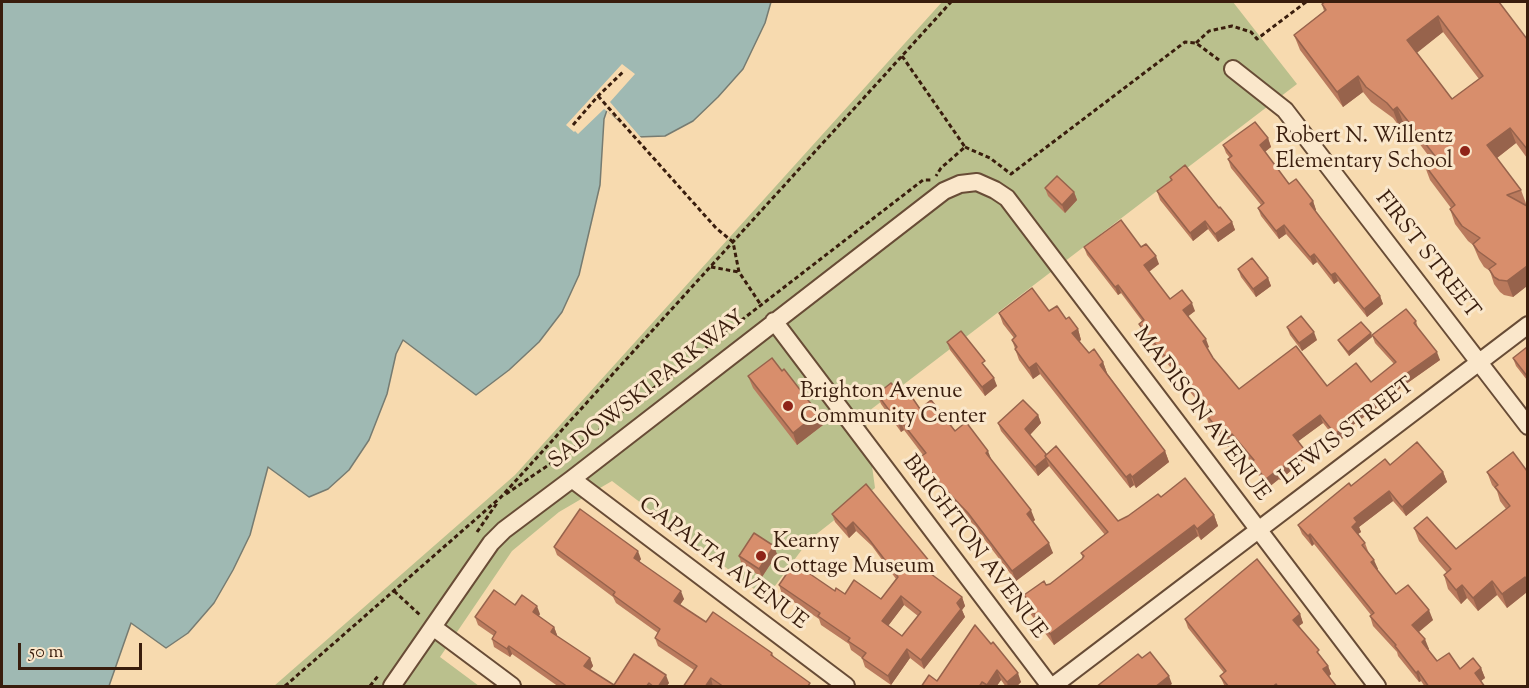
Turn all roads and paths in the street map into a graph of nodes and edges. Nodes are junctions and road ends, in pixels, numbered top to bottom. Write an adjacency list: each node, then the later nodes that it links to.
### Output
1 (951, 2): 4 (path)
2 (1306, 2): 3 (path)
3 (1196, 43): 5 (path); 9 (path)
4 (902, 56): 9 (path); 11 (path)
5 (1233, 69): 17 (street, FIRST STREET)
6 (624, 71): 7 (path)
7 (598, 96): 8 (path); 11 (path)
8 (573, 125)
9 (965, 147): 14 (path)
10 (977, 183): 15 (street, SADOWSKI PARKWAY); 21 (street, MADISON AVENUE)
11 (733, 242): 12 (path); 13 (path)
12 (710, 267): 13 (path); 20 (path)
13 (739, 272): 14 (path)
14 (761, 305): 20 (path)
15 (774, 321): 19 (street, SADOWSKI PARKWAY); 32 (street, BRIGHTON AVENUE)
16 (1527, 325): 17 (street, LEWIS STREET)
17 (1479, 362): 18 (street, FIRST STREET); 21 (street, LEWIS STREET)
18 (1527, 426)
19 (572, 479): 25 (street, SADOWSKI PARKWAY); 31 (street, CAPALTA AVENUE)
20 (501, 497): 22 (path); 23 (path)
21 (1258, 530): 32 (street, LEWIS STREET); 33 (street, MADISON AVENUE)
22 (474, 536)
23 (394, 591): 24 (path); 27 (path)
24 (414, 624)
25 (433, 627): 29 (street, SADOWSKI PARKWAY); 30 (street)
26 (382, 669): 28 (path)
27 (285, 687)
28 (370, 687)
29 (392, 687)
30 (512, 687)
31 (846, 687)
32 (1052, 687)
33 (1377, 687)

